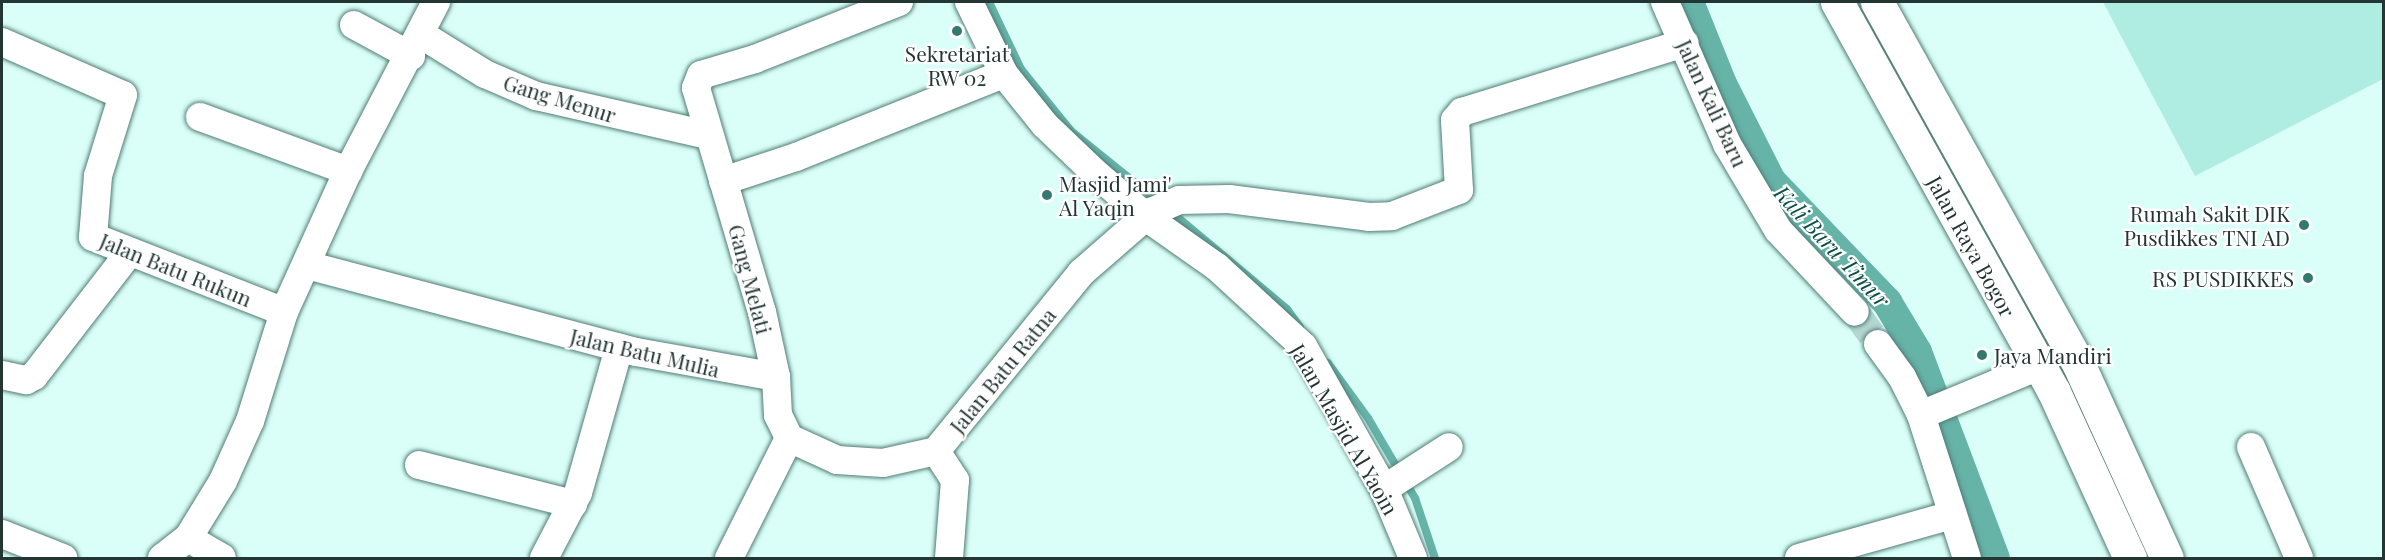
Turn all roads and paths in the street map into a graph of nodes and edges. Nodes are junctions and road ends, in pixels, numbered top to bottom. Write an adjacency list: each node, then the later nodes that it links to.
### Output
1 (436, 2): 11 (street)
2 (899, 2): 15 (street, Gang Melati)
3 (969, 2): 13 (street, Jalan Masjid Al Yaoin)
4 (1665, 2): 10 (street, Jalan Kali Baru)
5 (1837, 2): 12 (highway, Jalan Raya Bogor)
6 (1877, 2): 8 (highway, Jalan Raya Bogor)
7 (354, 25): 11 (street, Gang Menur)
8 (1892, 30): 12 (highway); 35 (highway, Jalan Raya Bogor)
9 (2, 42): 19 (street, Jalan Batu Rukun)
10 (1685, 44): 18 (street); 22 (street, Jalan Kali Baru)
11 (416, 45): 15 (street, Gang Menur); 16 (street)
12 (1859, 46): 25 (highway, Jalan Raya Bogor)
13 (1004, 74): 17 (street); 18 (street, Jalan Masjid Al Yaoin)
14 (200, 117): 16 (street)
15 (708, 135): 17 (street, Gang Melati)
16 (348, 171): 20 (street)
17 (723, 181): 27 (street, Gang Melati)
18 (1158, 210): 32 (street, Jalan Batu Ratna); 34 (street, Jalan Masjid Al Yaoin)
19 (130, 252): 21 (street, Jalan Batu Rukun); 26 (street)
20 (307, 266): 21 (street); 24 (street, Jalan Batu Mulia)
21 (284, 312): 40 (street)
22 (1855, 312)
23 (1878, 344): 28 (street)
24 (619, 348): 27 (street, Jalan Batu Mulia); 36 (street)
25 (2039, 366): 28 (street); 37 (highway, Jalan Raya Bogor)
26 (2, 375)
27 (776, 377): 29 (street)
28 (1921, 415): 38 (street)
29 (789, 438): 32 (street); 45 (street)
30 (1449, 447): 34 (street)
31 (2251, 447): 52 (street)
32 (936, 451): 46 (street, Jalan Batu Ratna)
33 (419, 465): 36 (street)
34 (1394, 482): 47 (street, Jalan Masjid Al Yaoin)
35 (2139, 497): 37 (highway); 51 (highway, Jalan Raya Bogor)
36 (573, 504): 44 (street)
37 (2108, 508): 50 (highway, Jalan Raya Bogor)
38 (1952, 515): 48 (street); 49 (street)
39 (2, 534): 41 (street)
40 (188, 538): 42 (street); 43 (street)
41 (63, 558)
42 (162, 558)
43 (222, 558)
44 (544, 558)
45 (729, 558)
46 (949, 558)
47 (1413, 558)
48 (1799, 558)
49 (1967, 558)
50 (2130, 558)
51 (2167, 558)
52 (2299, 558)

